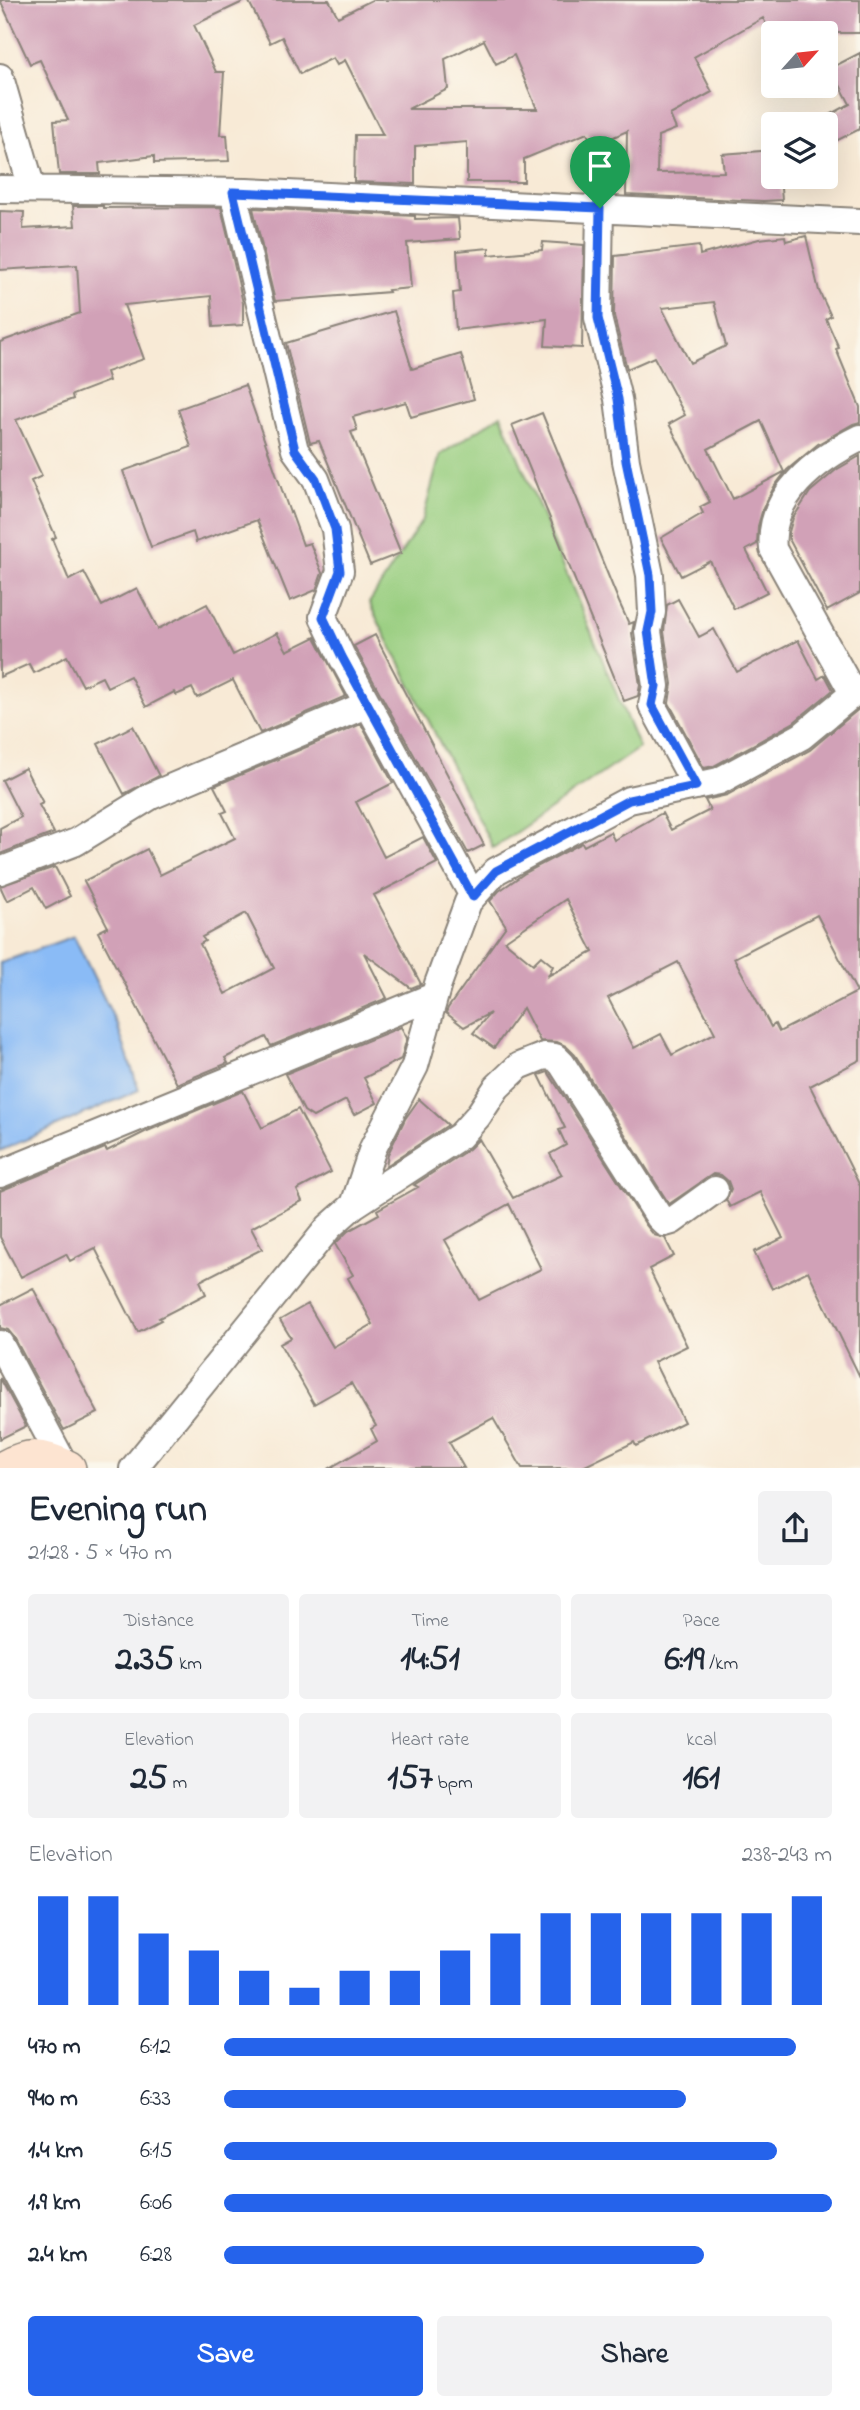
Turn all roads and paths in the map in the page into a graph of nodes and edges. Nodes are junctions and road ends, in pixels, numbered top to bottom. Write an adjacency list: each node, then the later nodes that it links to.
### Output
1 (0, 77): 3 (street)
2 (0, 189): 3 (street)
3 (32, 189): 4 (street)
4 (233, 192): 5 (street); 9 (street)
5 (600, 208): 6 (street); 10 (street)
6 (860, 222)
7 (860, 438): 8 (street)
8 (857, 690): 10 (street)
9 (368, 704): 11 (street); 12 (street)
10 (696, 786): 12 (street)
11 (0, 871)
12 (473, 897): 13 (street)
13 (434, 996): 14 (street); 16 (street)
14 (0, 1174)
15 (715, 1191): 16 (street)
16 (354, 1205): 20 (street)
17 (0, 1345): 19 (street)
18 (5, 1468): 19 (street)
19 (66, 1468)
20 (134, 1468)

